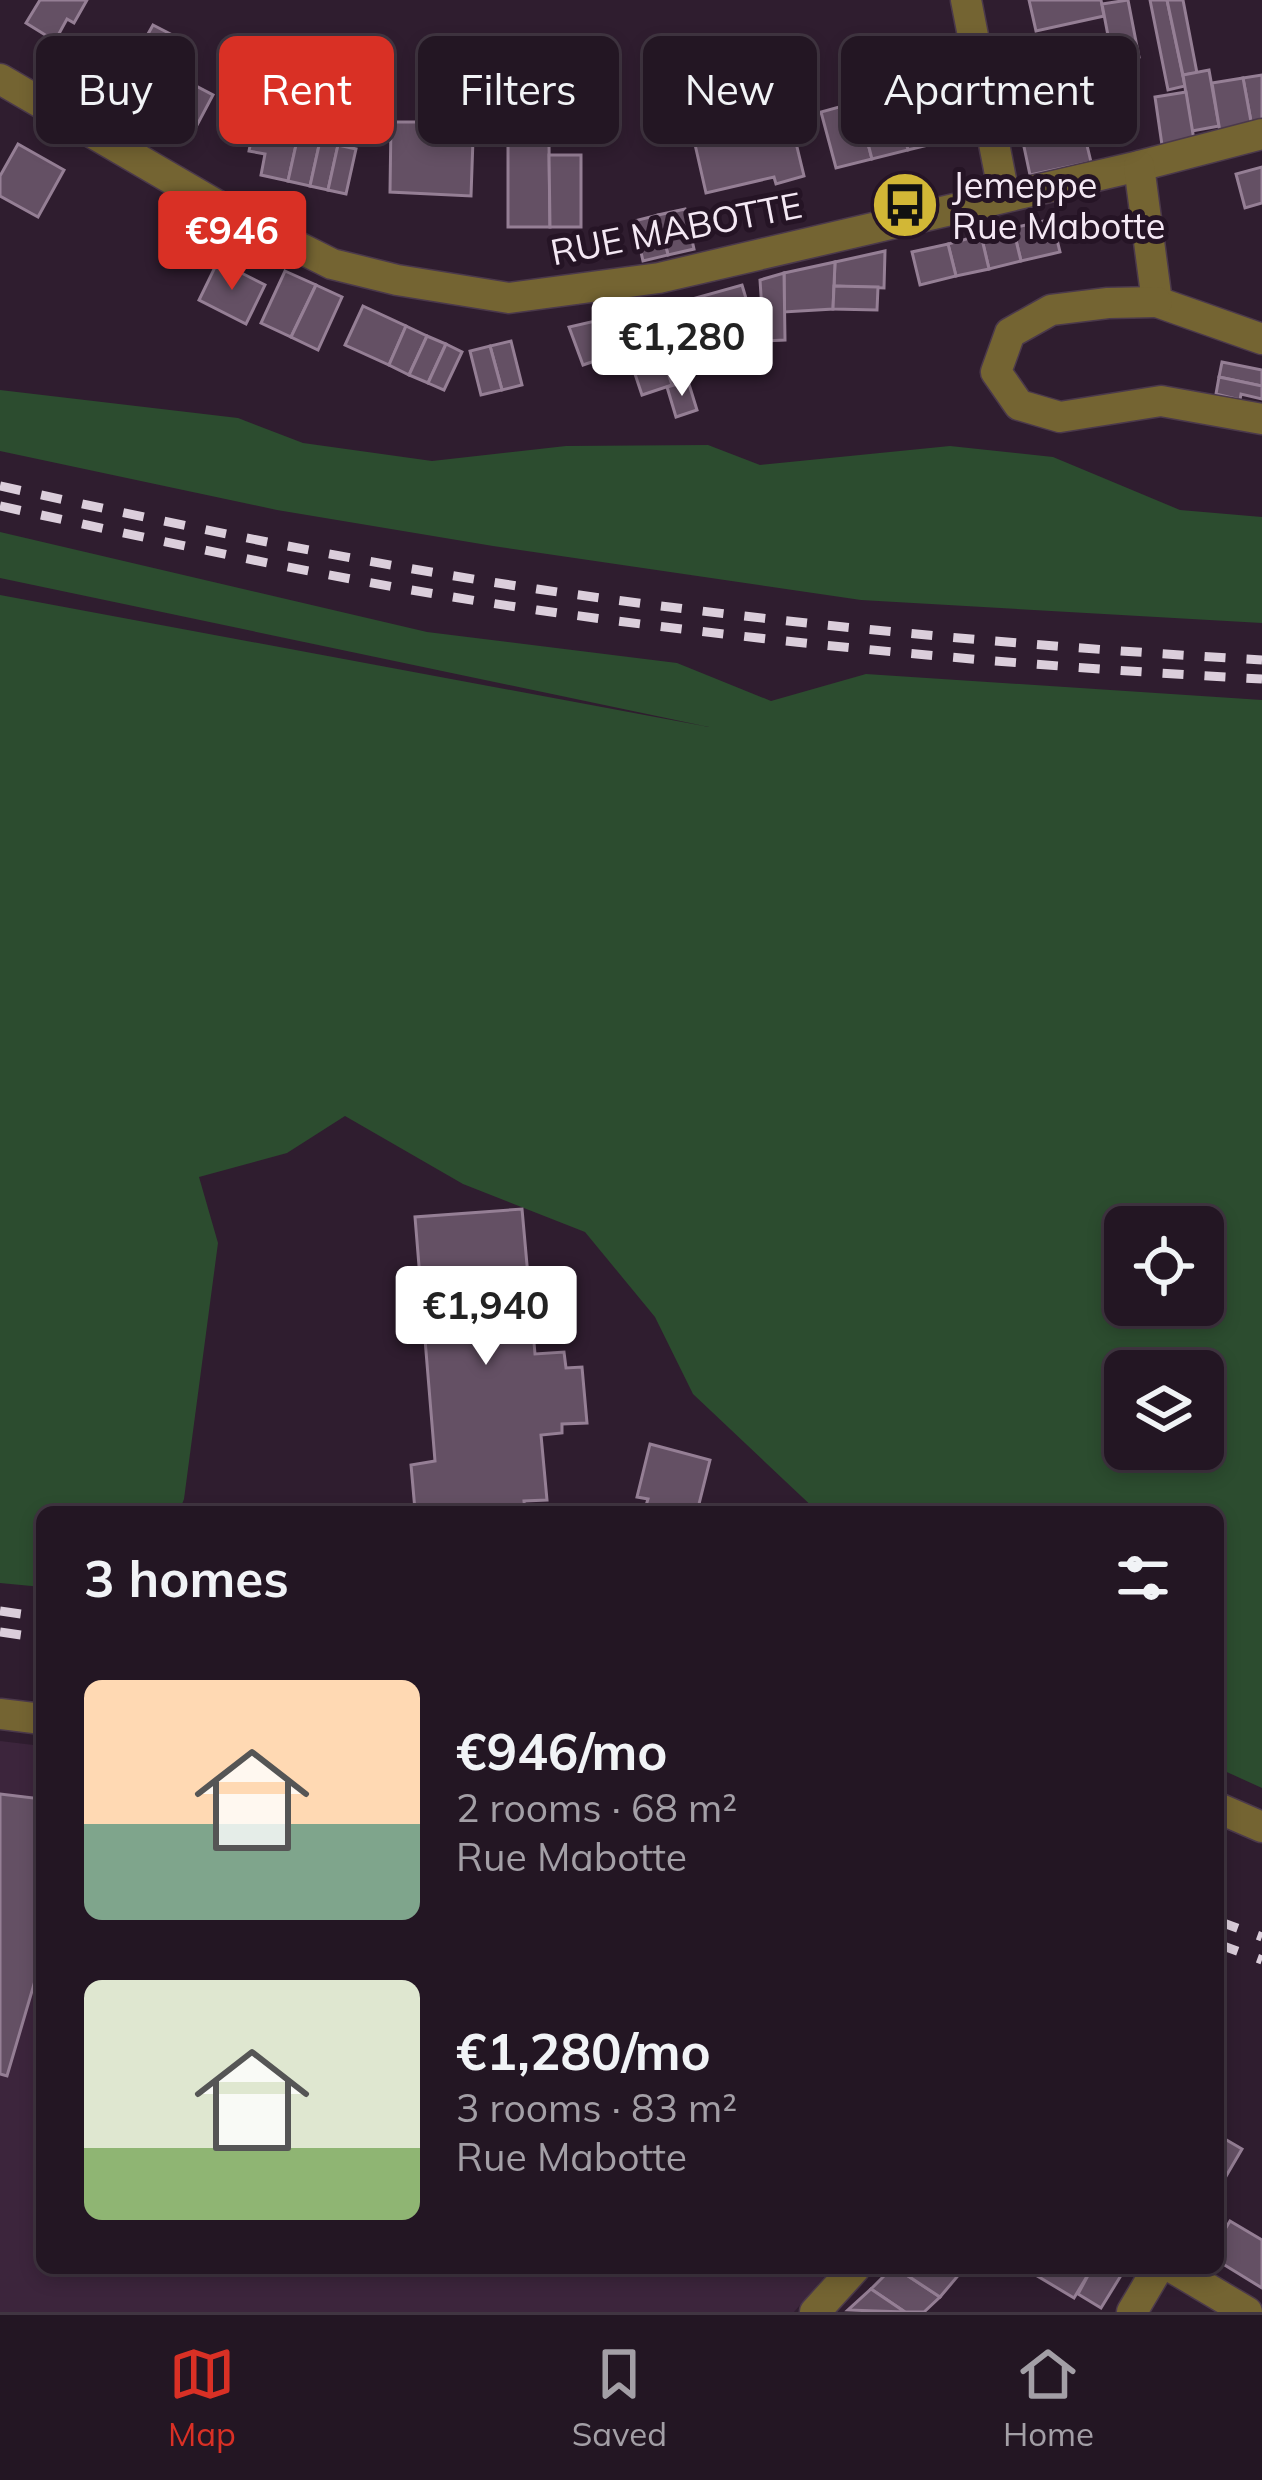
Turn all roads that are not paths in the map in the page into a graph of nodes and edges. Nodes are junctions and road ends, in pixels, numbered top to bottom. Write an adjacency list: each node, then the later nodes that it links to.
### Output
1 (966, 0): 5 (street)
2 (0, 80): 5 (street, RUE MABOTTE)
3 (1262, 134): 4 (street, RUE MABOTTE)
4 (1139, 166): 5 (street, RUE MABOTTE); 6 (street)
5 (1004, 196)
6 (1157, 302): 7 (street); 8 (street)
7 (1262, 339)
8 (1262, 419)
9 (0, 1714): 10 (street)
10 (36, 1718)
11 (1224, 1811): 12 (street)
12 (1262, 1827)
13 (850, 2274): 16 (street)
14 (1154, 2274): 17 (street)
15 (1183, 2274): 18 (street)
16 (815, 2312)
17 (1132, 2312)
18 (1247, 2312)

